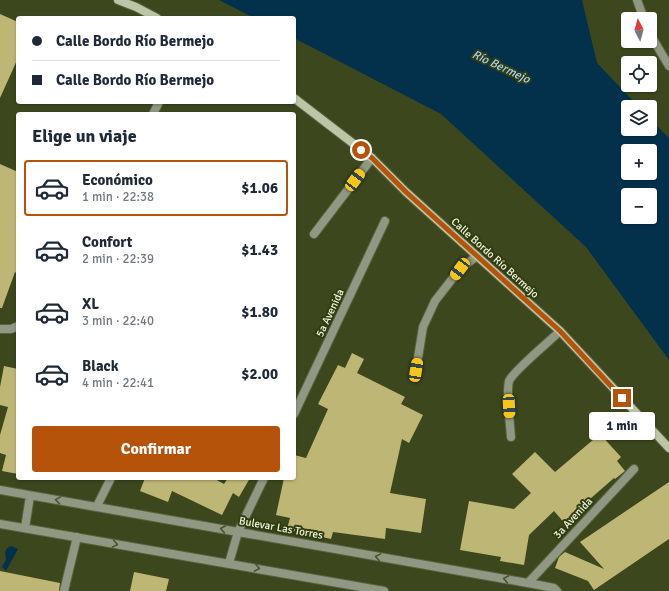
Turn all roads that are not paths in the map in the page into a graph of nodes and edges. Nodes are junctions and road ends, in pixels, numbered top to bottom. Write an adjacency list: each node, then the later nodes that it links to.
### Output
1 (118, 0): 4 (main road)
2 (637, 0): 3 (street)
3 (641, 12)
4 (154, 16)
5 (657, 46): 6 (street)
6 (669, 66)
7 (296, 100): 8 (main road, Calle Bordo Río Bermejo)
8 (372, 158): 10 (street); 11 (main road, Calle Bordo Río Bermejo)
9 (385, 221): 16 (street, 5a Avenida)
10 (314, 234)
11 (477, 256): 14 (main road, Calle Bordo Río Bermejo); 15 (street)
12 (14, 327): 13 (street)
13 (0, 329)
14 (560, 331): 17 (street); 18 (main road, Calle Bordo Río Bermejo)
15 (416, 370)
16 (296, 410)
17 (511, 437)
18 (669, 448)
19 (634, 469): 30 (street, 3a Avenida)
20 (110, 480): 24 (street)
21 (263, 480): 27 (street)
22 (0, 490): 23 (street, Bulevar Las Torres)
23 (30, 496): 24 (street, Bulevar Las Torres, one-way to 23); 26 (street)
24 (97, 506): 27 (street, Bulevar Las Torres, one-way to 24)
25 (0, 524): 26 (street)
26 (25, 528): 28 (street)
27 (238, 532): 29 (street); 30 (street, Bulevar Las Torres, one-way to 27)
28 (77, 537): 29 (street, one-way to 29); 32 (street)
29 (229, 563): 31 (street, one-way to 31)
30 (528, 583): 34 (street, Bulevar Las Torres)
31 (356, 589): 33 (street)
32 (64, 591)
33 (384, 591)
34 (557, 591)

